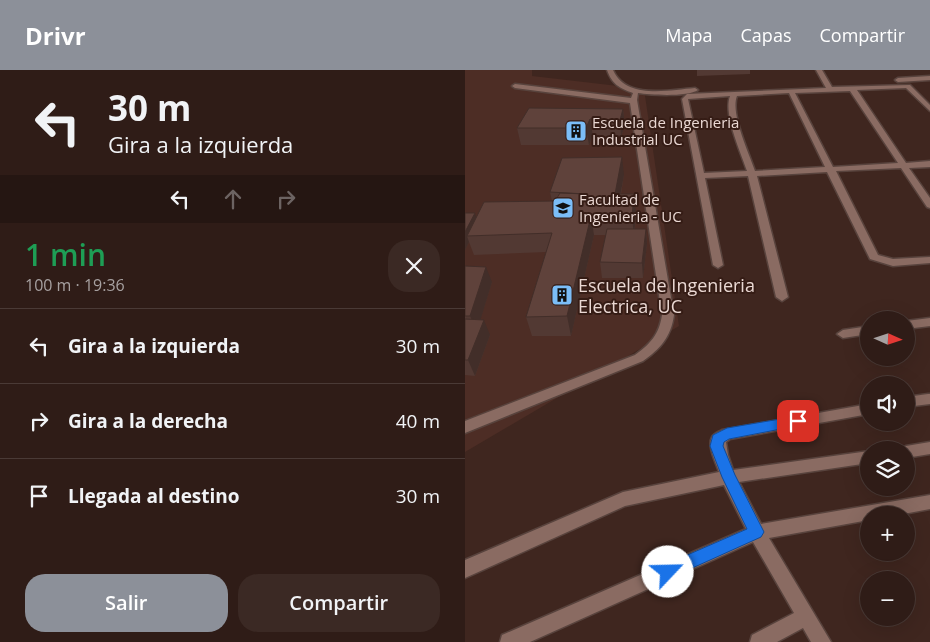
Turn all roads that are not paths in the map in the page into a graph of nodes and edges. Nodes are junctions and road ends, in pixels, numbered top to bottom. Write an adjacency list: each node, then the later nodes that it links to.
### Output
1 (610, 70): 9 (street)
2 (819, 70): 5 (street)
3 (930, 78): 5 (street)
4 (515, 86): 9 (street)
5 (828, 87): 6 (street); 7 (street); 9 (street)
6 (852, 88): 10 (street); 12 (street)
7 (791, 91): 8 (street); 13 (street)
8 (735, 92): 14 (street); 15 (street)
9 (634, 96): 27 (street)
10 (930, 109)
11 (930, 164): 12 (street)
12 (904, 165): 13 (street); 16 (street)
13 (830, 170): 14 (street); 17 (street)
14 (752, 174): 15 (street); 19 (street)
15 (701, 176): 18 (street)
16 (930, 205)
17 (930, 260)
18 (718, 264)
19 (782, 297)
20 (930, 322): 21 (street)
21 (915, 324)
22 (860, 331): 23 (street)
23 (843, 334)
24 (928, 399): 25 (street)
25 (915, 401)
26 (860, 411): 31 (street)
27 (465, 427)
28 (930, 448): 29 (street)
29 (915, 450)
30 (860, 458): 31 (street)
31 (729, 477): 33 (street); 34 (street)
32 (930, 502): 33 (street)
33 (756, 532): 35 (street); 36 (street)
34 (465, 569)
35 (806, 616): 37 (street); 38 (street)
36 (509, 642)
37 (759, 642)
38 (822, 642)

